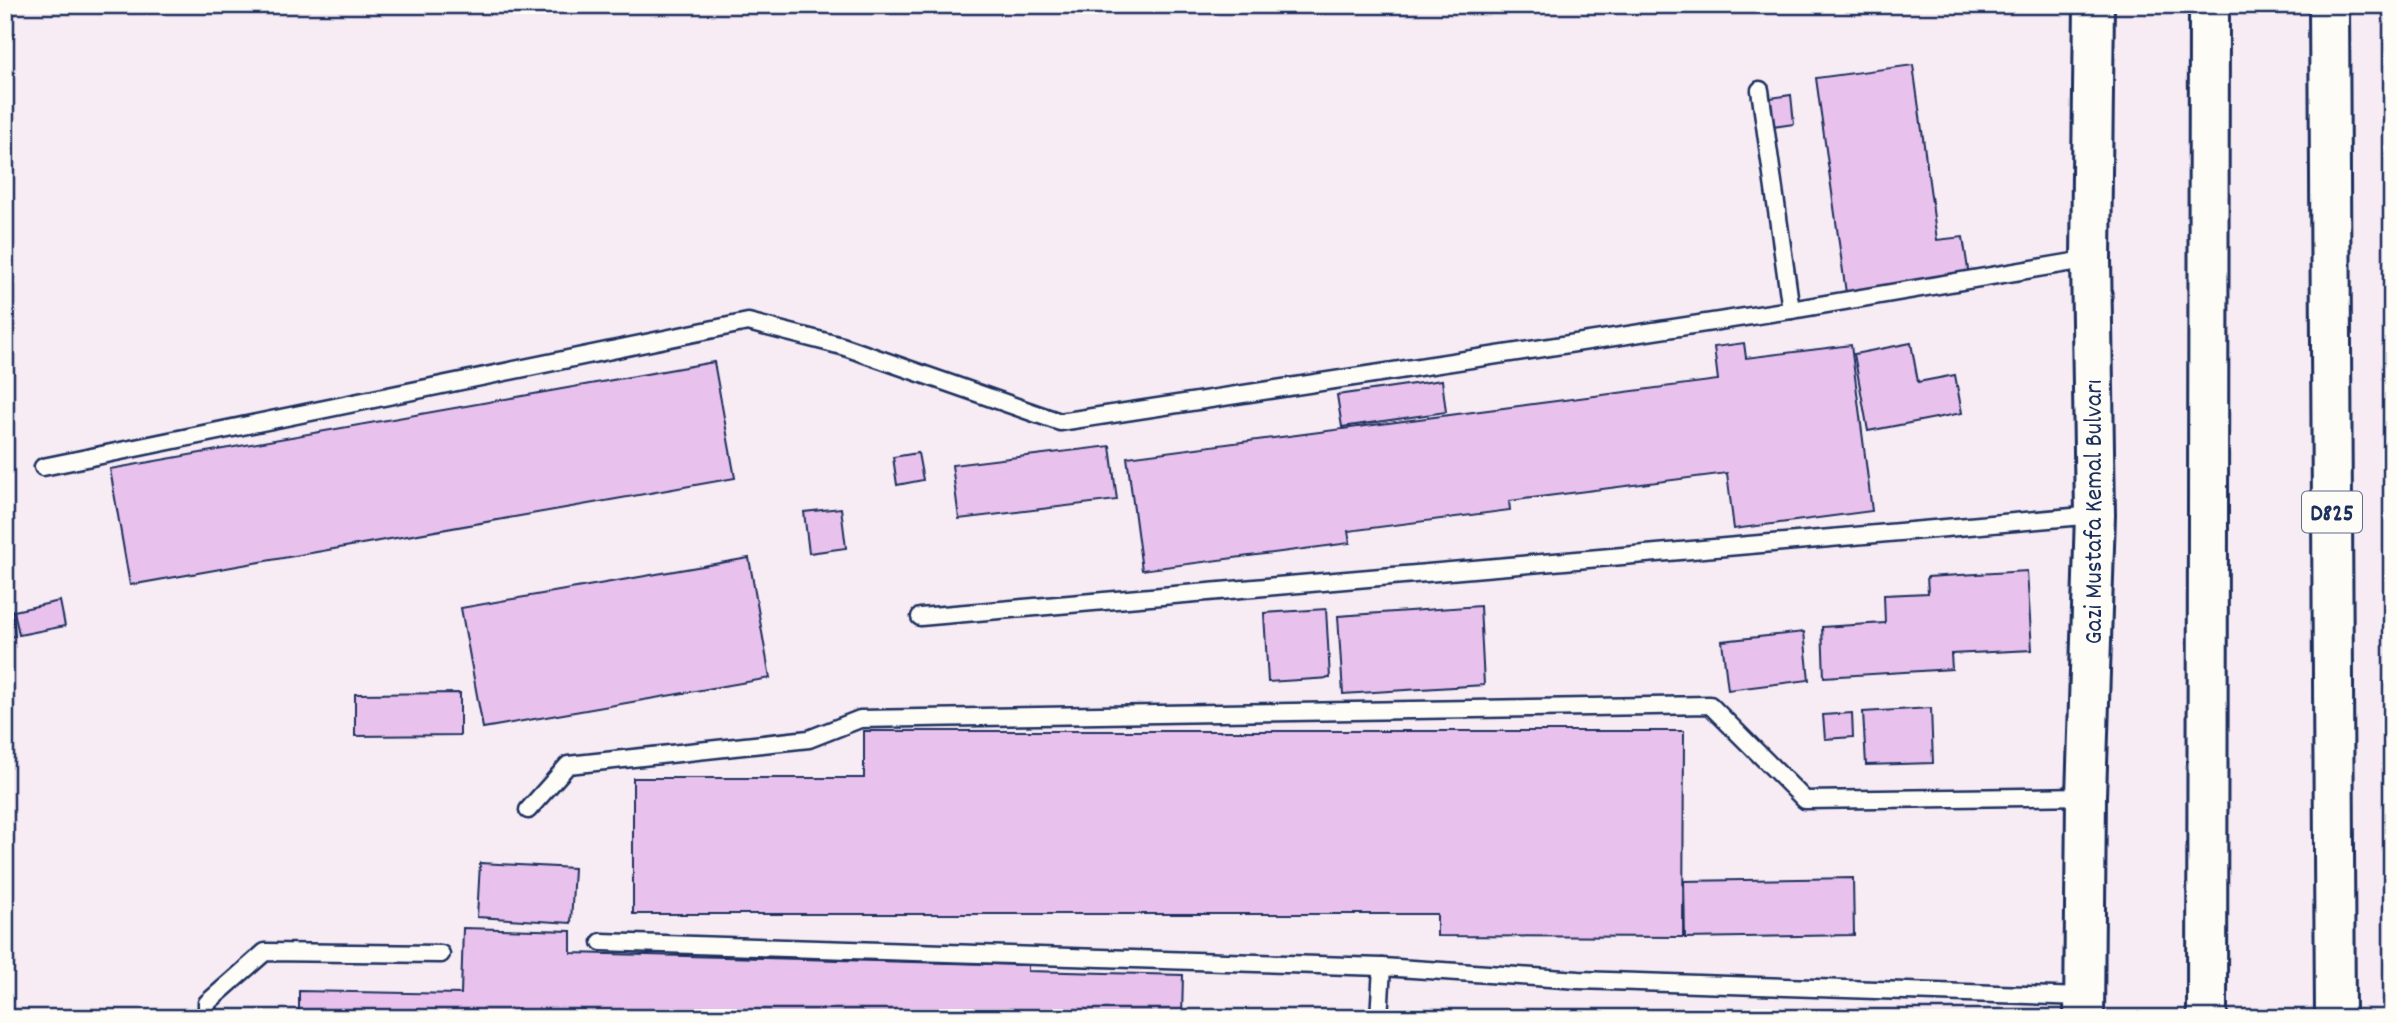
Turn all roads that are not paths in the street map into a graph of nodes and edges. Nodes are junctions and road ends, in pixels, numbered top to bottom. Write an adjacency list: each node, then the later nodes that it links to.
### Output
1 (2094, 5): 5 (main road, Gazi Mustafa Kemal Bulvarı)
2 (2209, 5): 18 (main road)
3 (2329, 5): 19 (main road, D825)
4 (1760, 90): 6 (lane)
5 (2091, 260): 6 (lane); 8 (main road, Gazi Mustafa Kemal Bulvarı)
6 (1791, 310): 7 (lane)
7 (43, 467)
8 (2095, 515): 9 (lane); 10 (main road, Gazi Mustafa Kemal Bulvarı)
9 (920, 617)
10 (2086, 796): 11 (lane); 15 (main road, Gazi Mustafa Kemal Bulvarı)
11 (528, 810)
12 (601, 942): 14 (lane)
13 (441, 954): 16 (lane)
14 (1381, 967): 15 (lane); 17 (lane)
15 (2084, 1007)
16 (207, 1018)
17 (1379, 1018)
18 (2207, 1018)
19 (2335, 1018)

